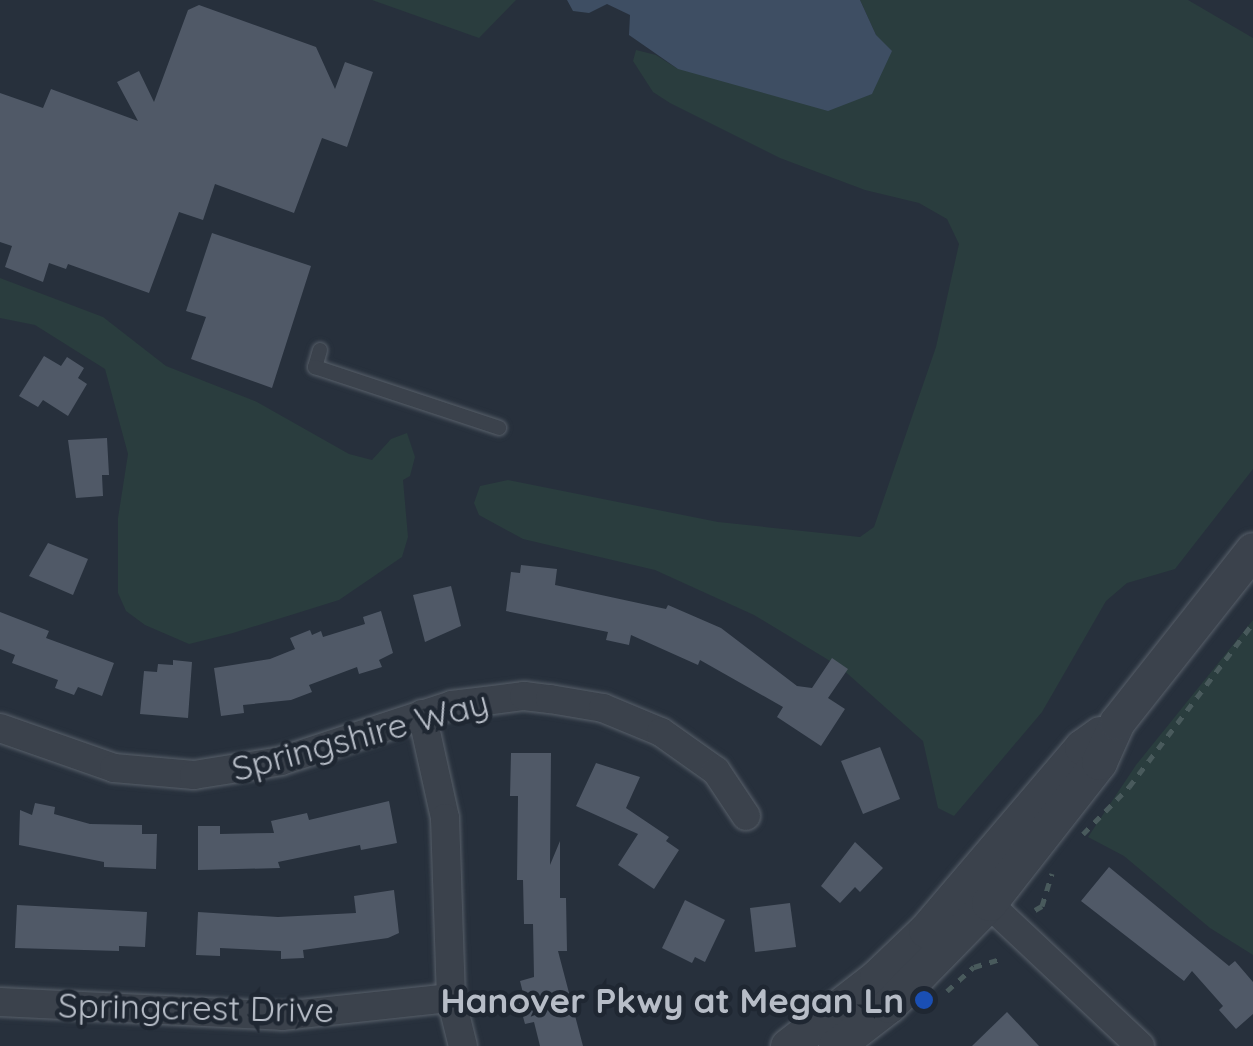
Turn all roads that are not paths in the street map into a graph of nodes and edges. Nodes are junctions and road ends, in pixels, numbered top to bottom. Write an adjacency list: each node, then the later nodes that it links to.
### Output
1 (320, 350): 2 (lane)
2 (499, 428)
3 (1253, 550): 7 (street)
4 (422, 714): 5 (street, Springshire Way); 6 (street, Springshire Way); 8 (street)
5 (0, 728)
6 (746, 816)
7 (978, 894): 10 (street); 12 (street); 13 (street)
8 (451, 998): 9 (street, Springcrest Drive); 11 (street)
9 (0, 1002)
10 (1129, 1042)
11 (464, 1046)
12 (788, 1046)
13 (836, 1046)

